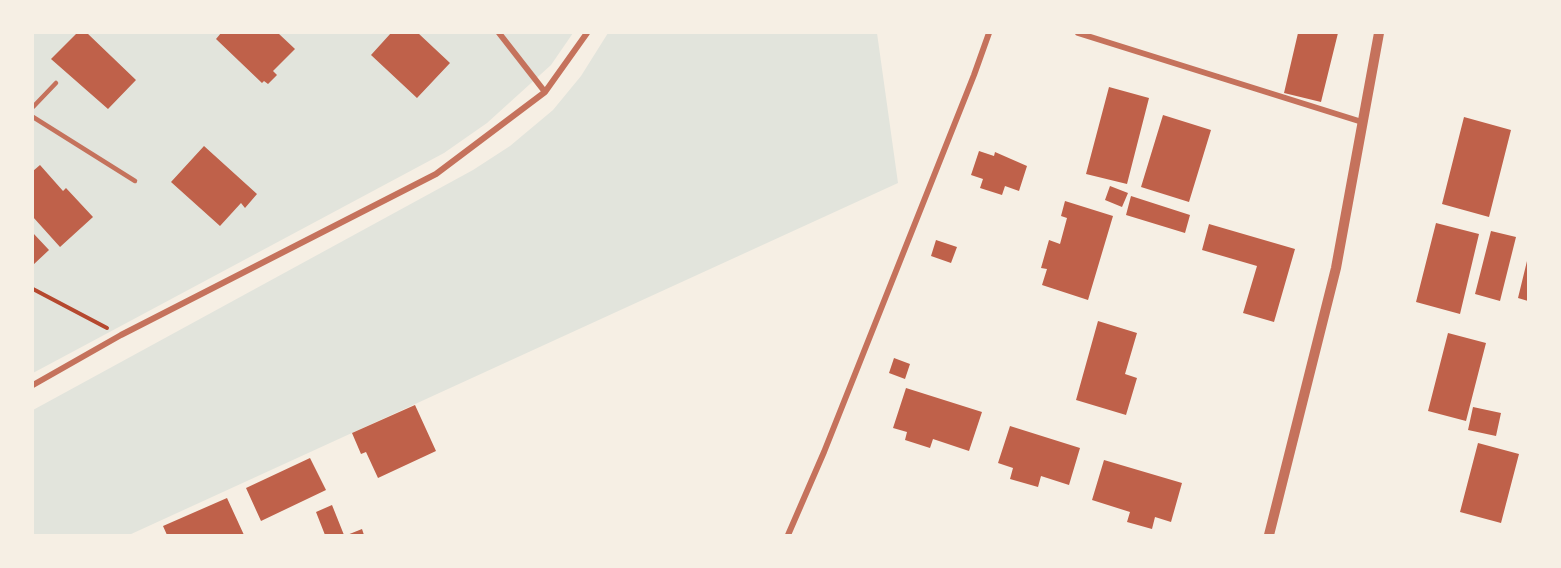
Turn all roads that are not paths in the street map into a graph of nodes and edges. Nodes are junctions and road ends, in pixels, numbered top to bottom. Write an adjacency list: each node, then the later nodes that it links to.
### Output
1 (499, 33): 7 (street)
2 (587, 33): 7 (street)
3 (989, 33): 13 (street)
4 (1078, 33): 10 (street)
5 (1379, 33): 10 (street)
6 (56, 83): 8 (lane)
7 (545, 92): 12 (street)
8 (33, 107)
9 (33, 117): 11 (lane)
10 (1362, 122): 14 (street)
11 (135, 181)
12 (33, 385)
13 (788, 535)
14 (1269, 535)

